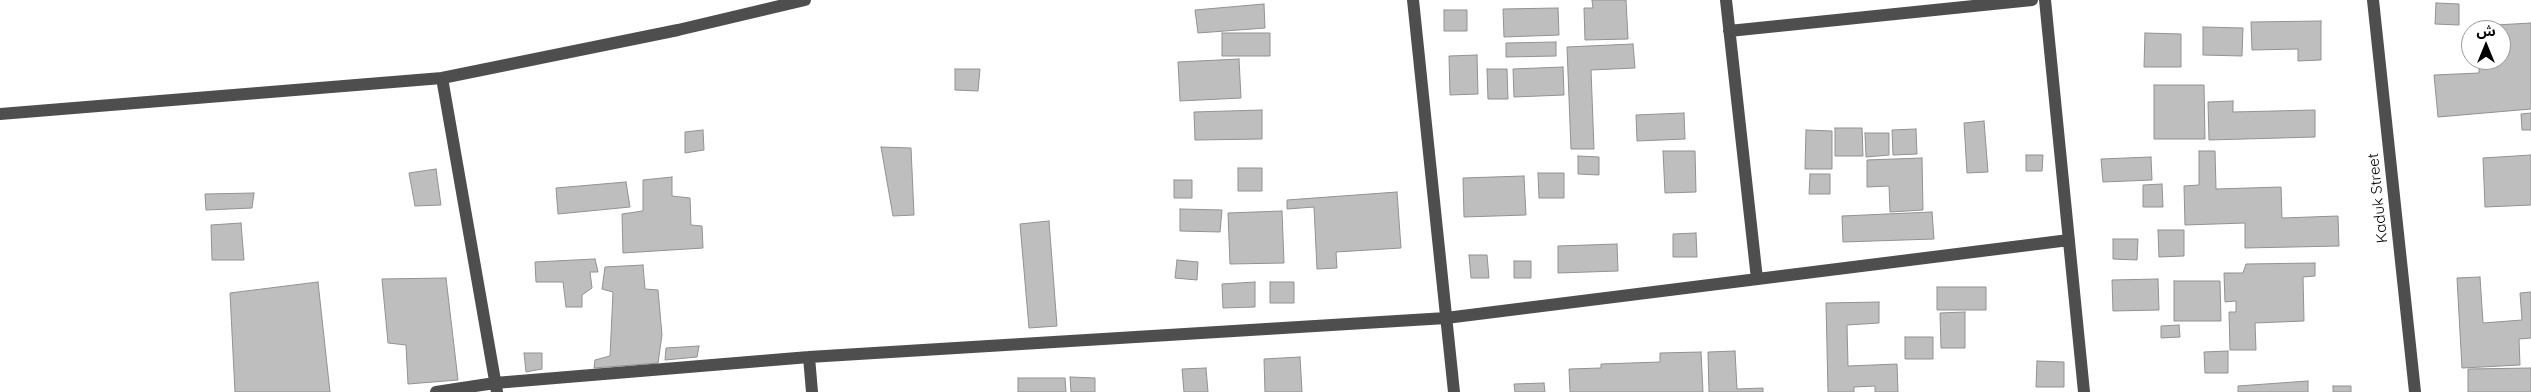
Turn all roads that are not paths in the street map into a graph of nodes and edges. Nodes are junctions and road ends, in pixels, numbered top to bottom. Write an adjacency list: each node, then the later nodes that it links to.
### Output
1 (805, 0): 8 (street)
2 (1413, 0): 12 (street)
3 (1726, 0): 7 (street)
4 (2032, 0): 7 (street)
5 (2045, 0): 10 (street)
6 (2373, 0): 19 (street, Kaduk Street)
7 (1729, 31): 11 (street)
8 (442, 78): 9 (street); 14 (street)
9 (0, 114)
10 (2069, 240): 11 (street); 18 (street)
11 (1757, 279): 12 (street)
12 (1446, 318): 13 (street); 17 (street)
13 (809, 357): 14 (street); 16 (street)
14 (496, 388): 15 (street)
15 (436, 392)
16 (812, 392)
17 (1454, 392)
18 (2084, 392)
19 (2415, 392)

